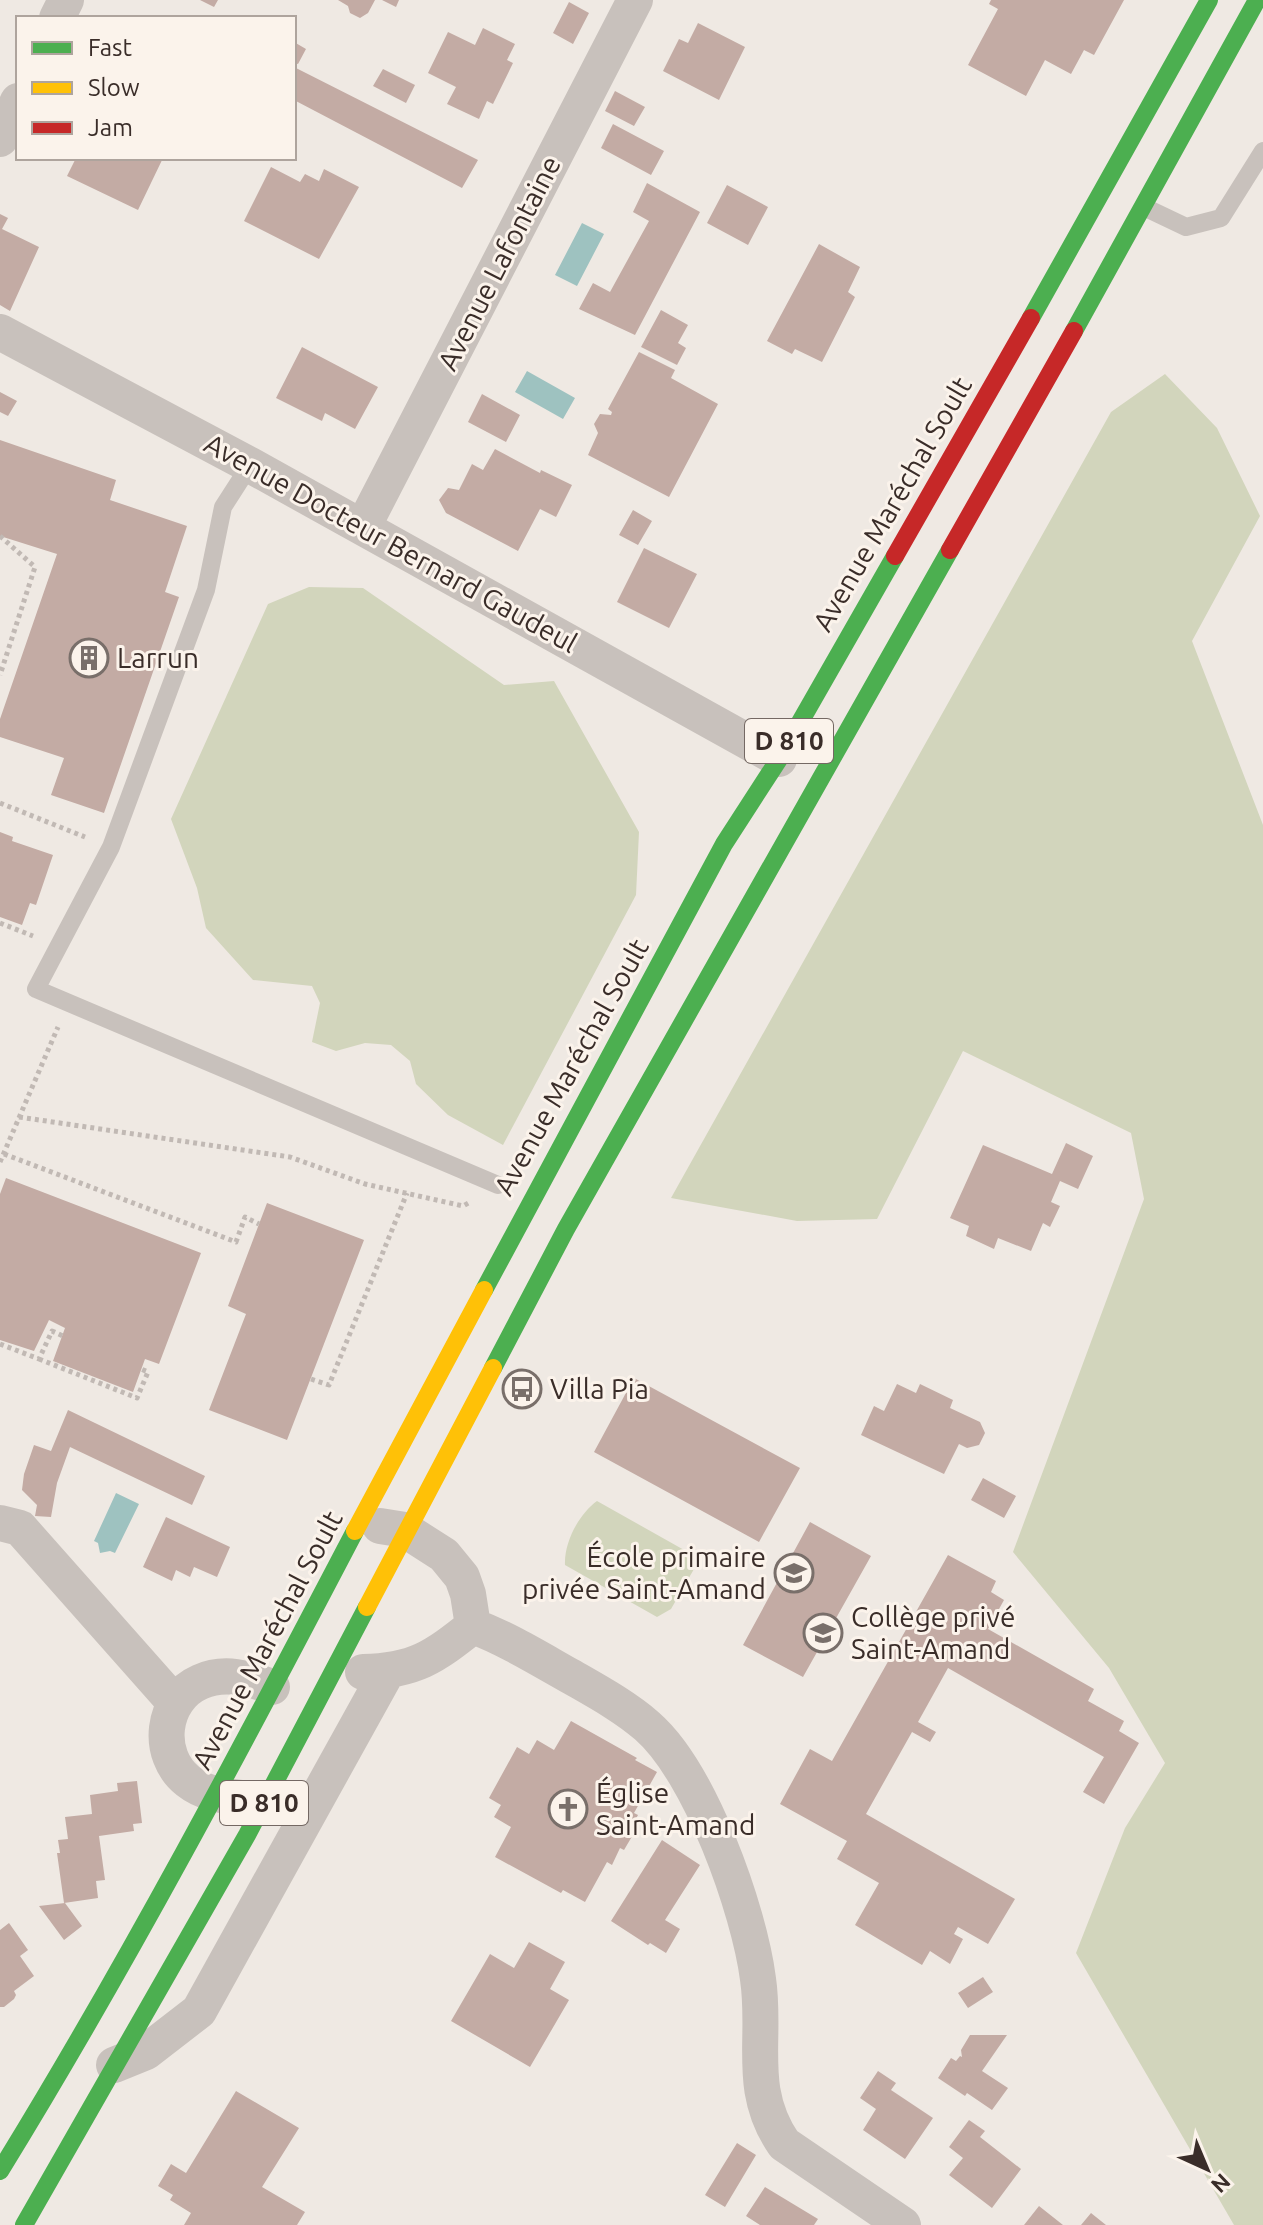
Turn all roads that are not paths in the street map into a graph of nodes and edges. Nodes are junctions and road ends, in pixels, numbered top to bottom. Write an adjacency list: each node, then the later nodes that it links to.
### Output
1 (635, 0): 10 (street, Avenue Lafontaine)
2 (1209, 0): 11 (main road, Avenue Maréchal Soult / D 810)
3 (1257, 0): 7 (main road, D 810)
4 (16, 105): 5 (street)
5 (0, 139)
6 (1263, 151): 7 (lane)
7 (1144, 207): 15 (main road, D 810)
8 (0, 332): 9 (street, Avenue Docteur Bernard Gaudeul)
9 (250, 465): 10 (street, Avenue Docteur Bernard Gaudeul); 12 (lane)
10 (363, 527): 11 (street, Avenue Docteur Bernard Gaudeul)
11 (779, 759): 13 (main road, Avenue Maréchal Soult / D 810)
12 (498, 1185)
13 (360, 1522): 15 (street); 19 (main road, Avenue Maréchal Soult / D 810)
14 (0, 1523): 20 (street)
15 (405, 1530): 16 (street); 17 (main road, D 810)
16 (473, 1626): 18 (street); 25 (street)
17 (333, 1672): 18 (street); 22 (main road, D 810)
18 (387, 1672): 23 (street)
19 (272, 1687): 20 (street); 21 (main road, Avenue Maréchal Soult / D 810)
20 (175, 1703): 21 (street)
21 (216, 1795): 22 (street); 24 (main road, Avenue Maréchal Soult / D 810)
22 (265, 1801): 23 (main road, D 810)
23 (114, 2065): 26 (main road, D 810)
24 (0, 2171)
25 (863, 2213): 27 (street)
26 (24, 2225)
27 (903, 2225)

